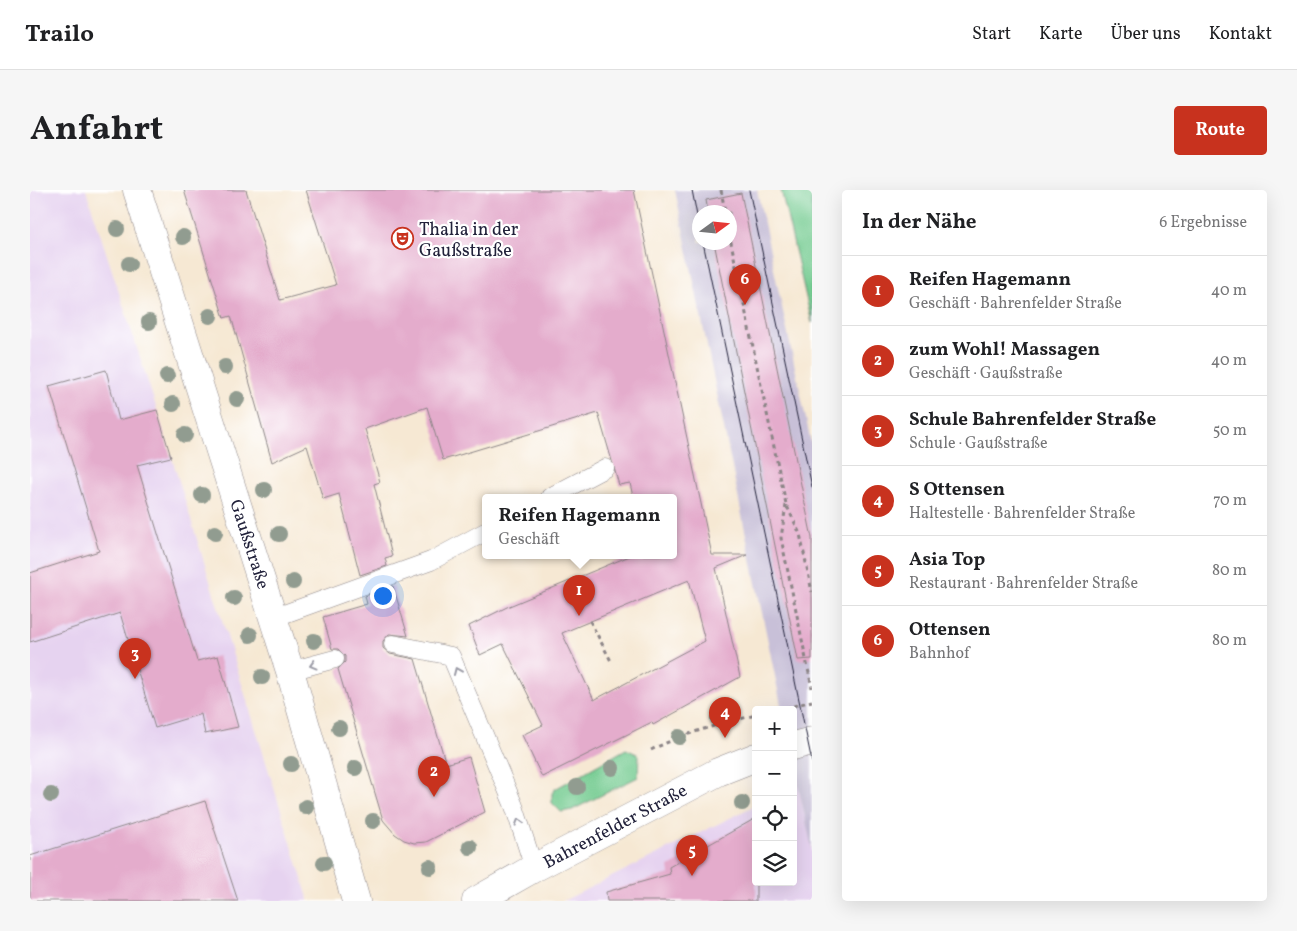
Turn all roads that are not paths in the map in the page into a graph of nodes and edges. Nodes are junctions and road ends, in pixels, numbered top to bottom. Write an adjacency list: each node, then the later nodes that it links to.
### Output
1 (137, 190): 5 (street, Gaußstraße)
2 (605, 468): 3 (lane)
3 (556, 494)
4 (482, 534): 5 (lane)
5 (274, 618): 8 (street, Gaußstraße)
6 (393, 644): 12 (lane, one-way to 6)
7 (335, 659): 8 (lane, one-way to 8)
8 (290, 671): 13 (street, Gaußstraße)
9 (812, 741): 10 (street)
10 (797, 745)
11 (752, 759): 12 (street, Bahrenfelder Straße)
12 (534, 868): 14 (street, Bahrenfelder Straße)
13 (356, 901)
14 (476, 901)

